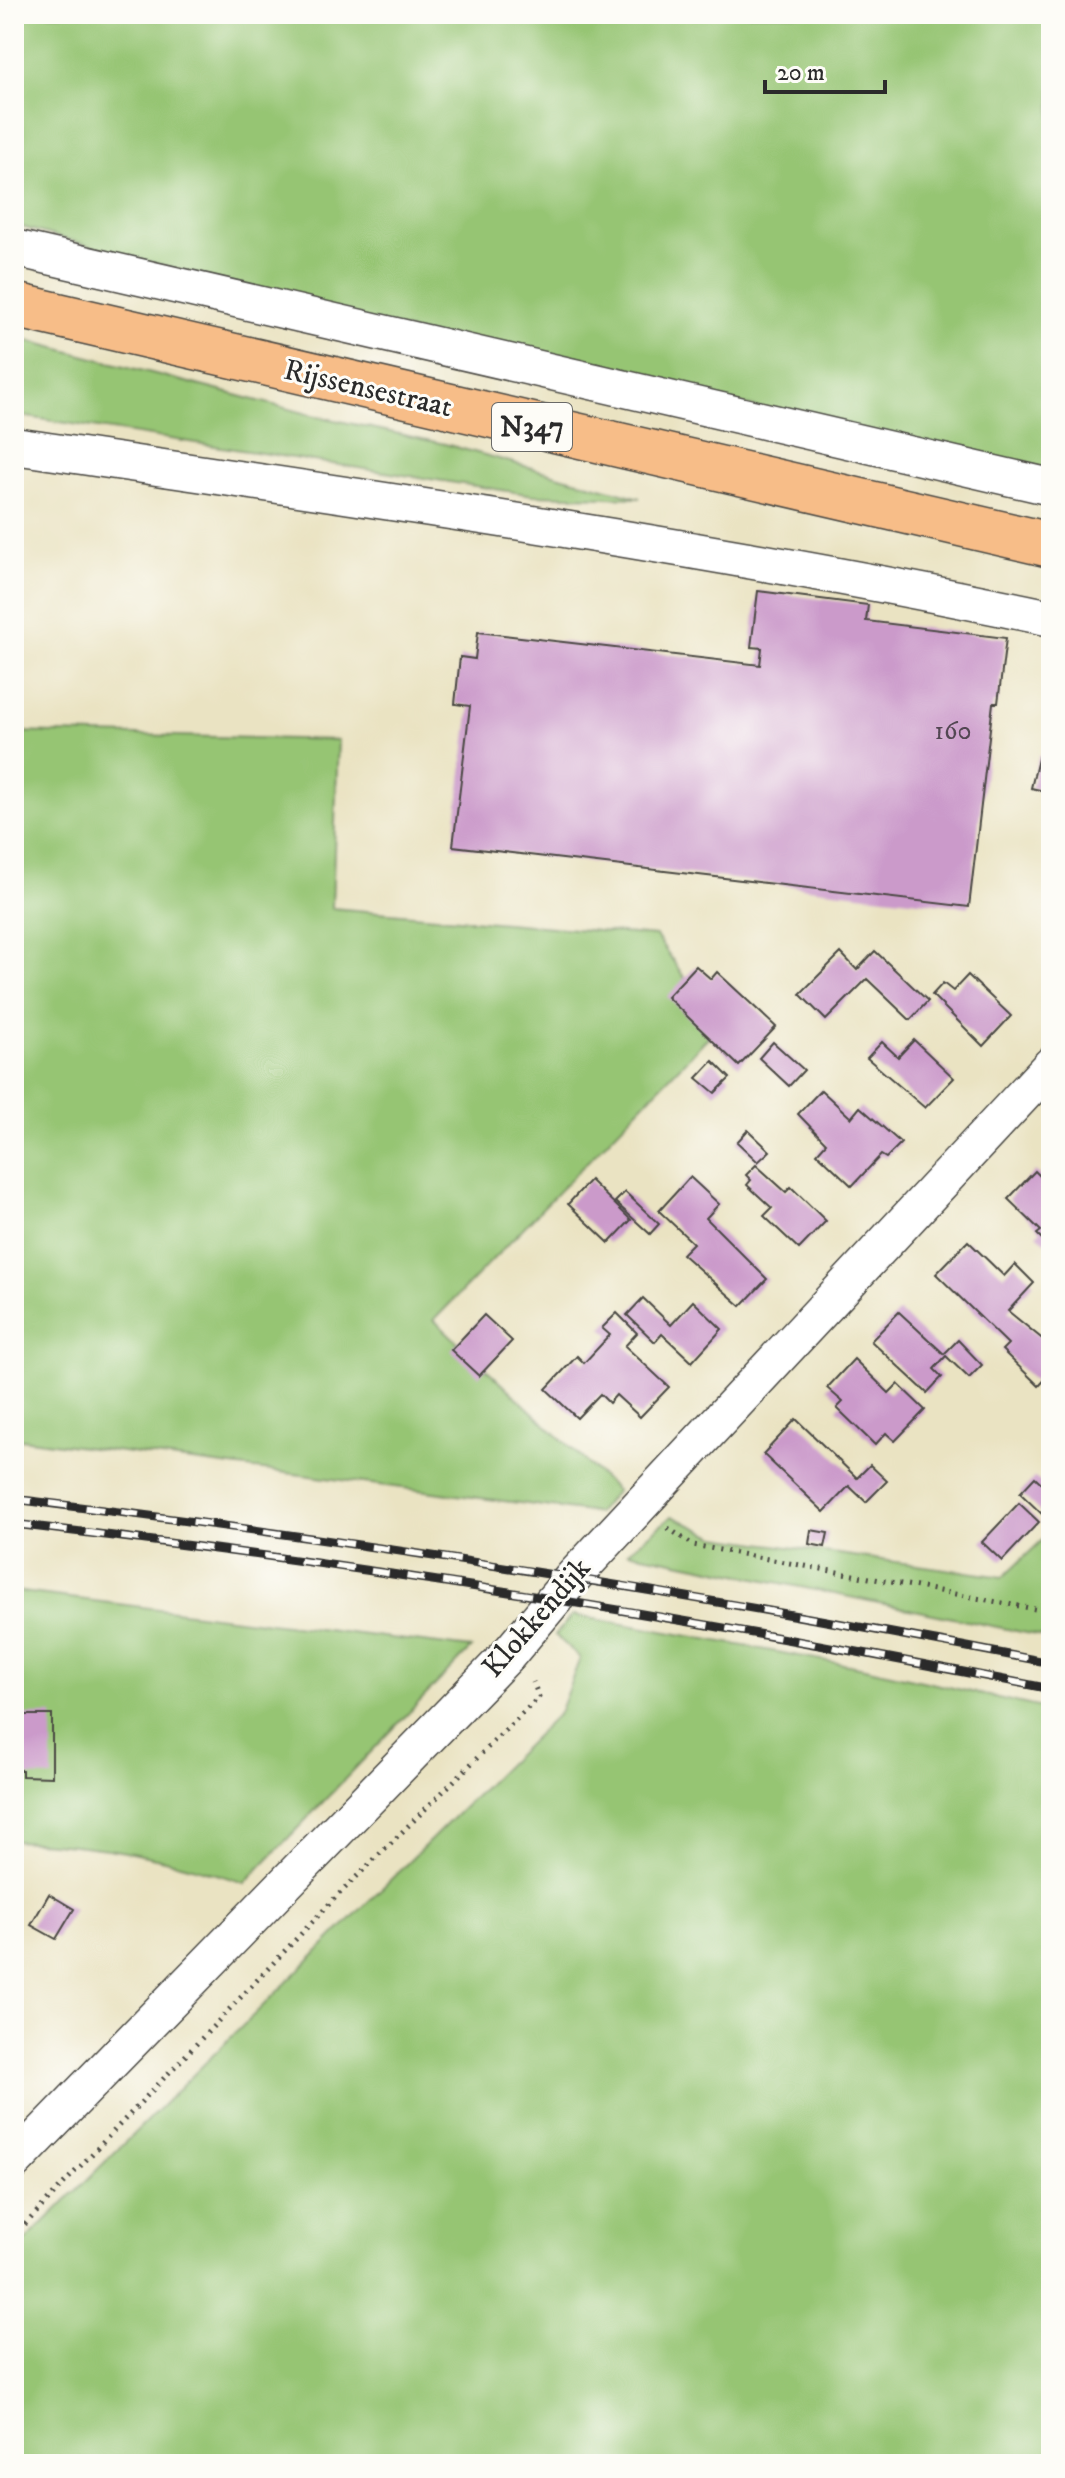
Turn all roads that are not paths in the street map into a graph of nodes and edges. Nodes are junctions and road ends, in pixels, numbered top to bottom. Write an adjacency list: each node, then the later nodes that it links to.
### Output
1 (14, 248): 4 (street, Rijssensestraat)
2 (14, 305): 5 (main road, Rijssensestraat / N347)
3 (14, 446): 6 (street)
4 (1051, 487)
5 (1051, 545)
6 (1051, 618)
7 (1051, 1065): 8 (street, Klokkendijk)
8 (14, 2162)

